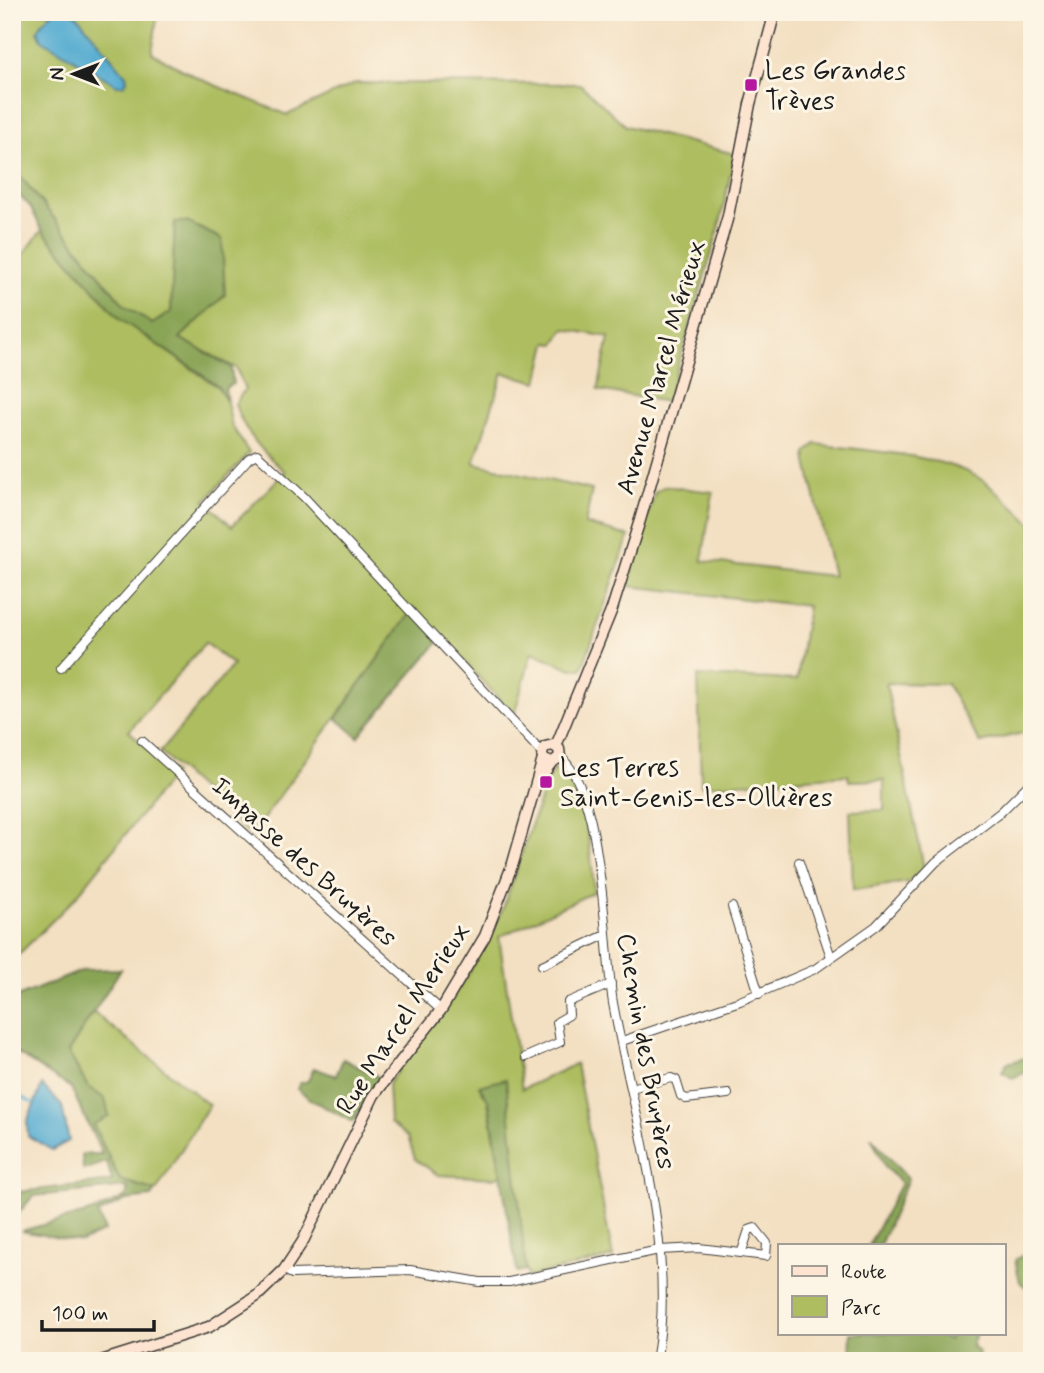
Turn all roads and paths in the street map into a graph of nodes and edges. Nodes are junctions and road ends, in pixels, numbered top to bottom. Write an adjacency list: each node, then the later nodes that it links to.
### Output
1 (775, 12): 4 (main road, Avenue Marcel Mérieux)
2 (61, 668): 4 (street, Chemin des Bruyères)
3 (142, 741): 13 (street, Impasse des Bruyères)
4 (550, 754): 8 (street, Chemin des Bruyères); 13 (main road, Rue Marcel Merieux)
5 (1032, 781): 9 (street)
6 (799, 862): 9 (street)
7 (732, 907): 12 (street)
8 (605, 935): 10 (street); 11 (street, Chemin des Bruyères)
9 (831, 957): 12 (street)
10 (541, 965)
11 (611, 984): 14 (street, Chemin des Bruyères); 15 (street)
12 (759, 993): 14 (street)
13 (441, 1010): 20 (main road, Rue Marcel Merieux)
14 (622, 1041): 16 (street, Chemin des Bruyères)
15 (526, 1057)
16 (631, 1088): 17 (street); 18 (street, Chemin des Bruyères)
17 (728, 1094)
18 (659, 1250): 19 (street); 20 (street); 22 (street, Chemin des Bruyères)
19 (742, 1251)
20 (284, 1270): 21 (main road, Rue Marcel Merieux)
21 (101, 1361)
22 (656, 1361)

